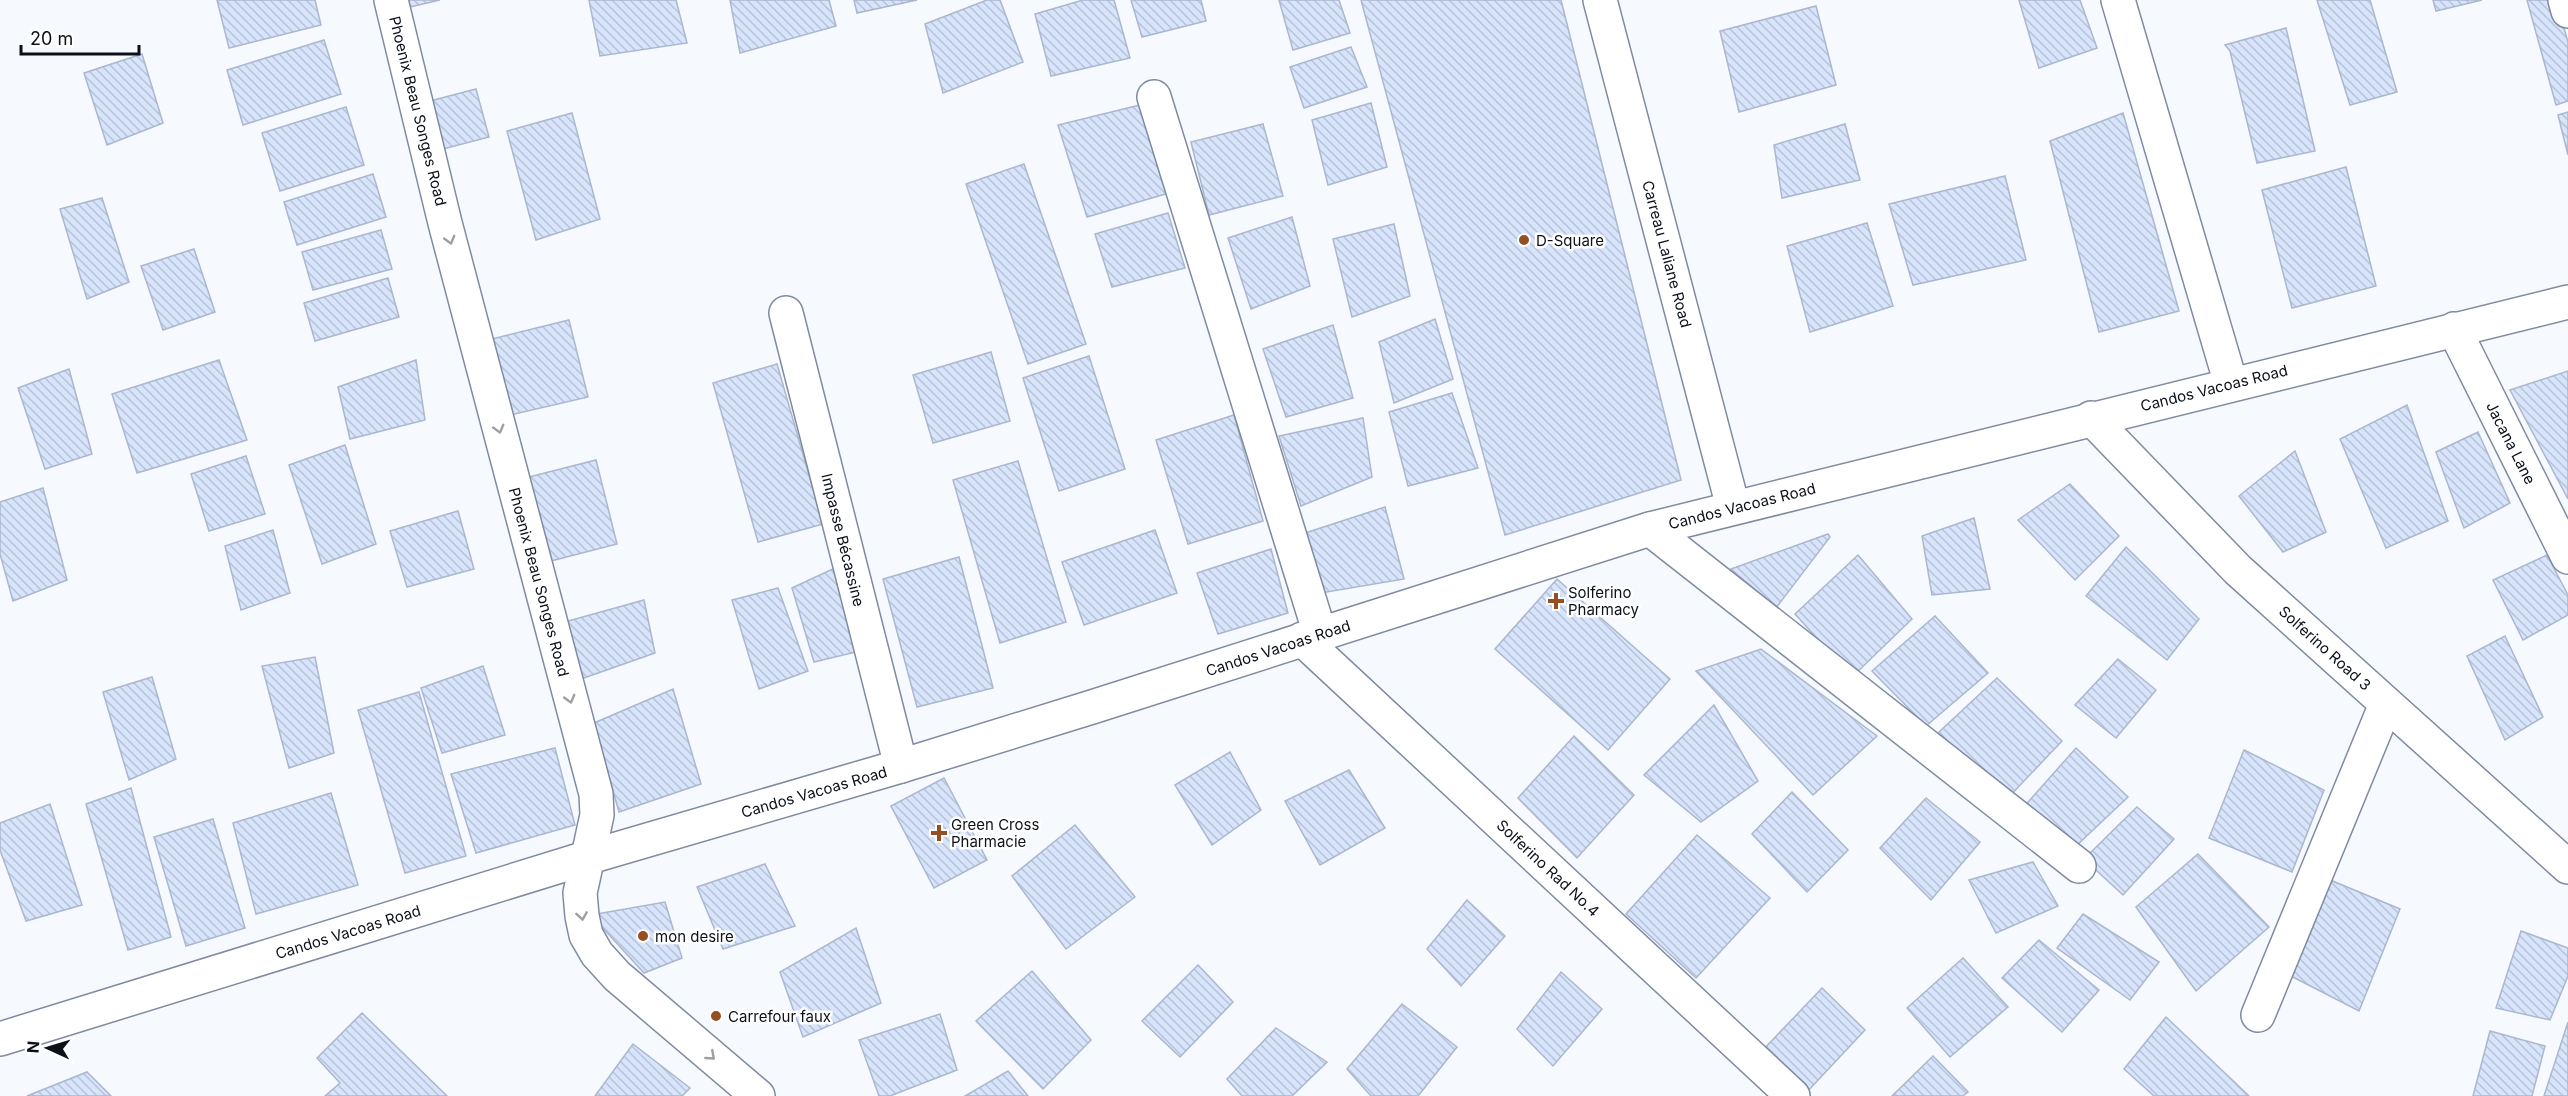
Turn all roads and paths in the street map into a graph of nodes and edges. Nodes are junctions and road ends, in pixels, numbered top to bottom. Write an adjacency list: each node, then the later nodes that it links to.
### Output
1 (391, 0): 18 (street, Phoenix Beau Songes Road, one-way to 18)
2 (1600, 0): 12 (street, Carreau Laliane Road)
3 (2118, 0): 10 (street)
4 (2565, 0): 5 (street)
5 (2568, 11)
6 (1154, 97): 15 (street)
7 (2568, 302): 9 (street, Candos Vacoas Road)
8 (786, 313): 17 (street, Impasse Bécassine)
9 (2454, 329): 10 (street, Candos Vacoas Road); 14 (street, Jacana Lane)
10 (2231, 384): 11 (street, Candos Vacoas Road)
11 (2091, 418): 12 (street, Candos Vacoas Road); 16 (street, Solferino Road 3)
12 (1733, 507): 13 (street, Candos Vacoas Road)
13 (1650, 529): 15 (street, Candos Vacoas Road); 19 (street)
14 (2568, 557)
15 (1311, 637): 17 (street, Candos Vacoas Road); 24 (street, Solferino Rad No.4)
16 (2386, 704): 20 (street, Solferino Road 3); 21 (street)
17 (901, 766): 18 (street, Candos Vacoas Road)
18 (586, 858): 22 (street, Candos Vacoas Road); 23 (street, Phoenix Beau Songes Road, one-way to 23)
19 (2079, 866)
20 (2568, 867)
21 (2258, 1015)
22 (0, 1039)
23 (758, 1096)
24 (1793, 1096)

